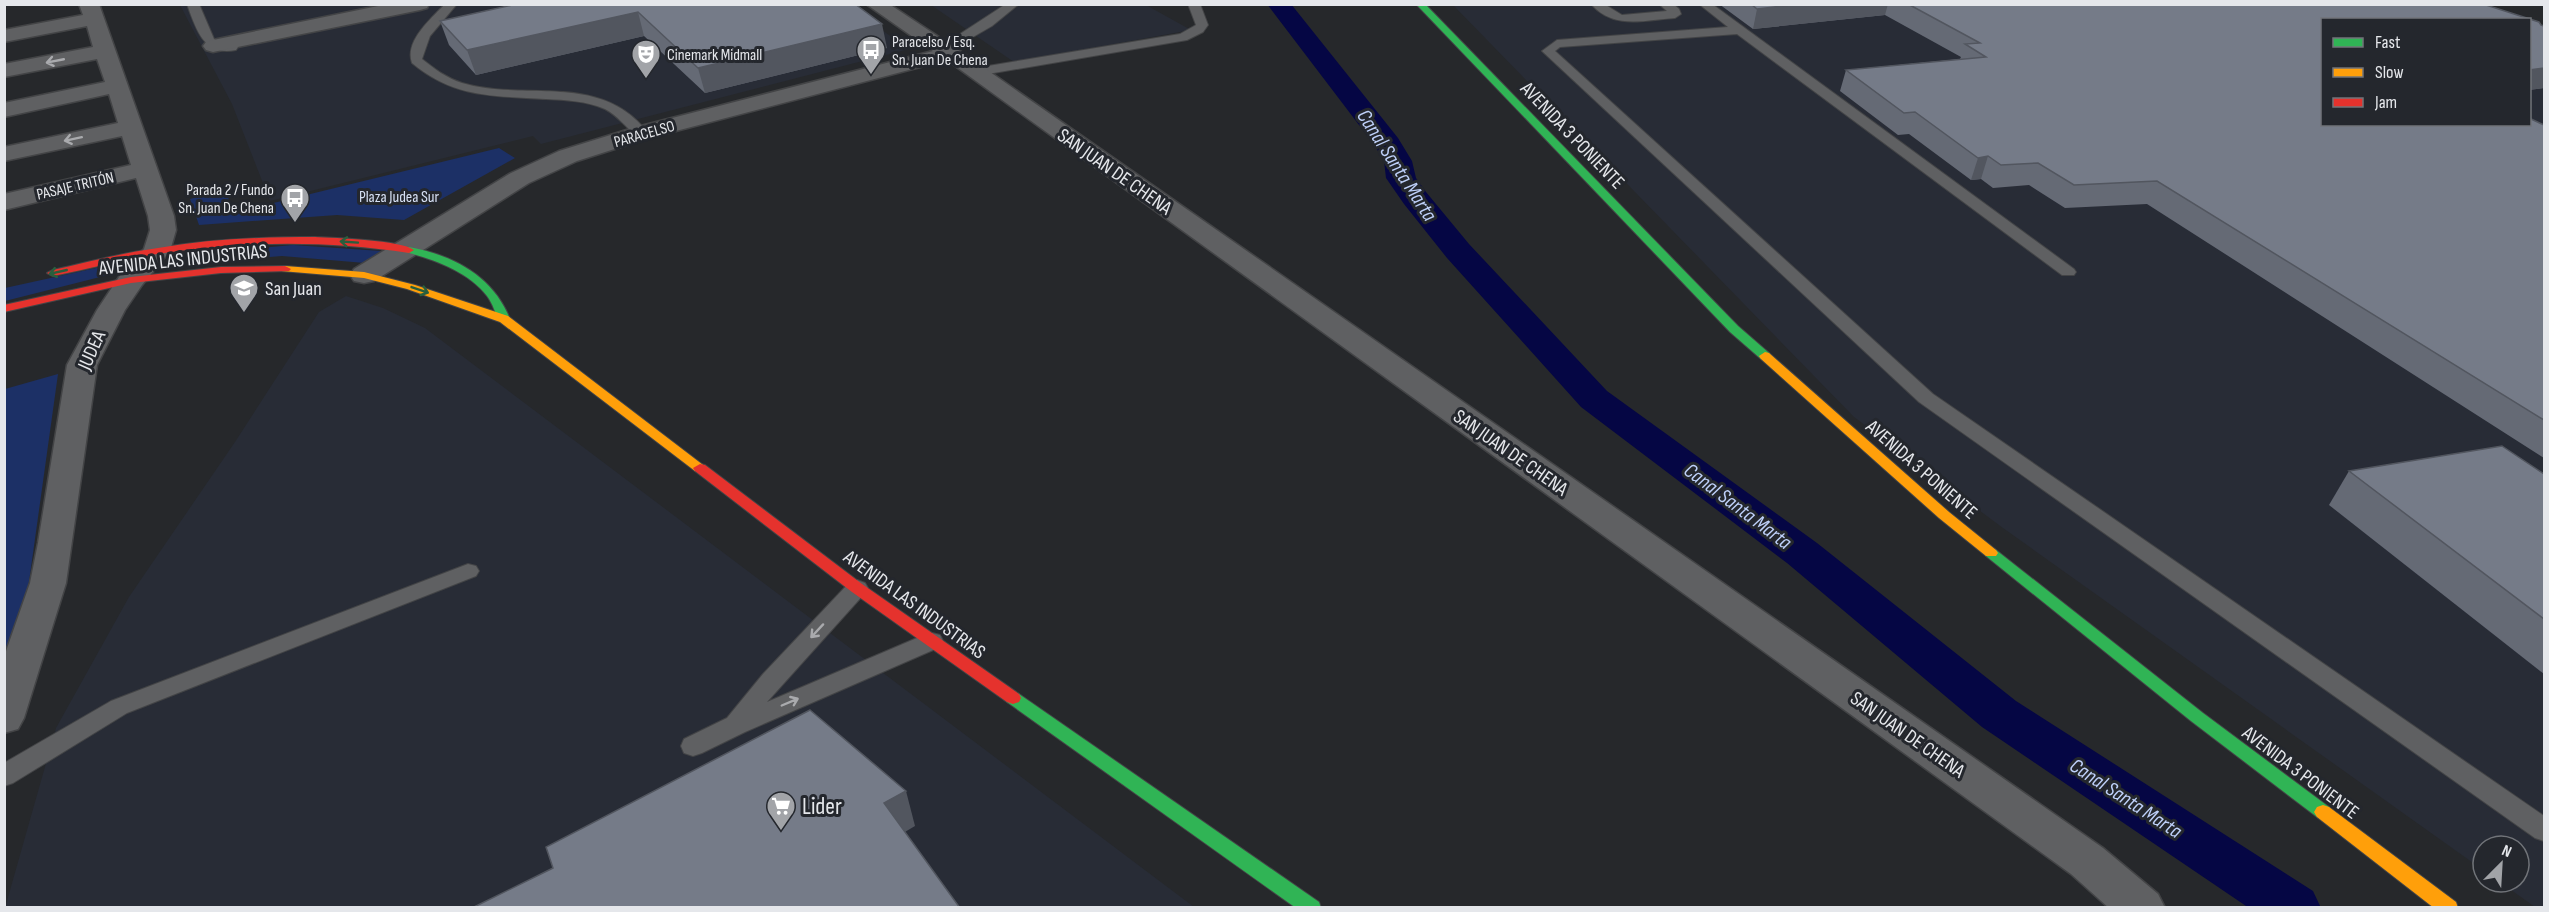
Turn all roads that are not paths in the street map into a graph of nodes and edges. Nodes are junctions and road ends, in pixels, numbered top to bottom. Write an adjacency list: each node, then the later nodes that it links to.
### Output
1 (193, 4): 15 (lane)
2 (420, 4): 15 (street)
3 (437, 4): 15 (lane)
4 (452, 4): 23 (lane)
5 (875, 4): 17 (street, SAN JUAN DE CHENA)
6 (1014, 4): 17 (lane)
7 (1194, 4): 19 (lane)
8 (1420, 4): 45 (street, AVENIDA 3 PONIENTE)
9 (1596, 4): 10 (lane)
10 (1664, 4)
11 (1704, 4): 13 (lane)
12 (91, 12): 14 (street); 16 (street, JUDEA)
13 (1738, 30): 29 (lane); 42 (lane)
14 (4, 36)
15 (213, 46)
16 (105, 51): 18 (street, one-way to 18); 20 (street, JUDEA)
17 (946, 51): 19 (street, SAN JUAN DE CHENA); 23 (street, PARACELSO)
18 (4, 71)
19 (976, 72): 44 (street, SAN JUAN DE CHENA)
20 (117, 86): 21 (street); 22 (street, JUDEA)
21 (4, 110)
22 (130, 127): 24 (street, one-way to 24); 25 (street, JUDEA)
23 (641, 133): 27 (street, PARACELSO)
24 (4, 154)
25 (145, 169): 26 (street, PASAJE TRITÓN); 28 (street, JUDEA)
26 (4, 202)
27 (408, 248): 28 (street, AVENIDA LAS INDUSTRIAS, one-way to 28); 30 (street, PARACELSO); 34 (street, AVENIDA LAS INDUSTRIAS)
28 (156, 251): 31 (street, AVENIDA LAS INDUSTRIAS, one-way to 31); 32 (street, JUDEA)
29 (2068, 272)
30 (364, 275): 32 (street, AVENIDA LAS INDUSTRIAS); 34 (street, AVENIDA LAS INDUSTRIAS, one-way to 34)
31 (38, 277)
32 (131, 280): 33 (street, AVENIDA LAS INDUSTRIAS); 38 (street, JUDEA)
33 (4, 309)
34 (504, 319): 36 (street, AVENIDA LAS INDUSTRIAS)
35 (468, 571): 41 (lane)
36 (857, 588): 37 (street, AVENIDA LAS INDUSTRIAS); 39 (lane, one-way to 39)
37 (932, 641): 39 (lane, one-way to 37); 43 (street, AVENIDA LAS INDUSTRIAS)
38 (4, 718)
39 (736, 725): 40 (lane)
40 (693, 746)
41 (4, 776)
42 (2544, 830)
43 (1312, 908)
44 (2142, 908)
45 (2449, 908)

